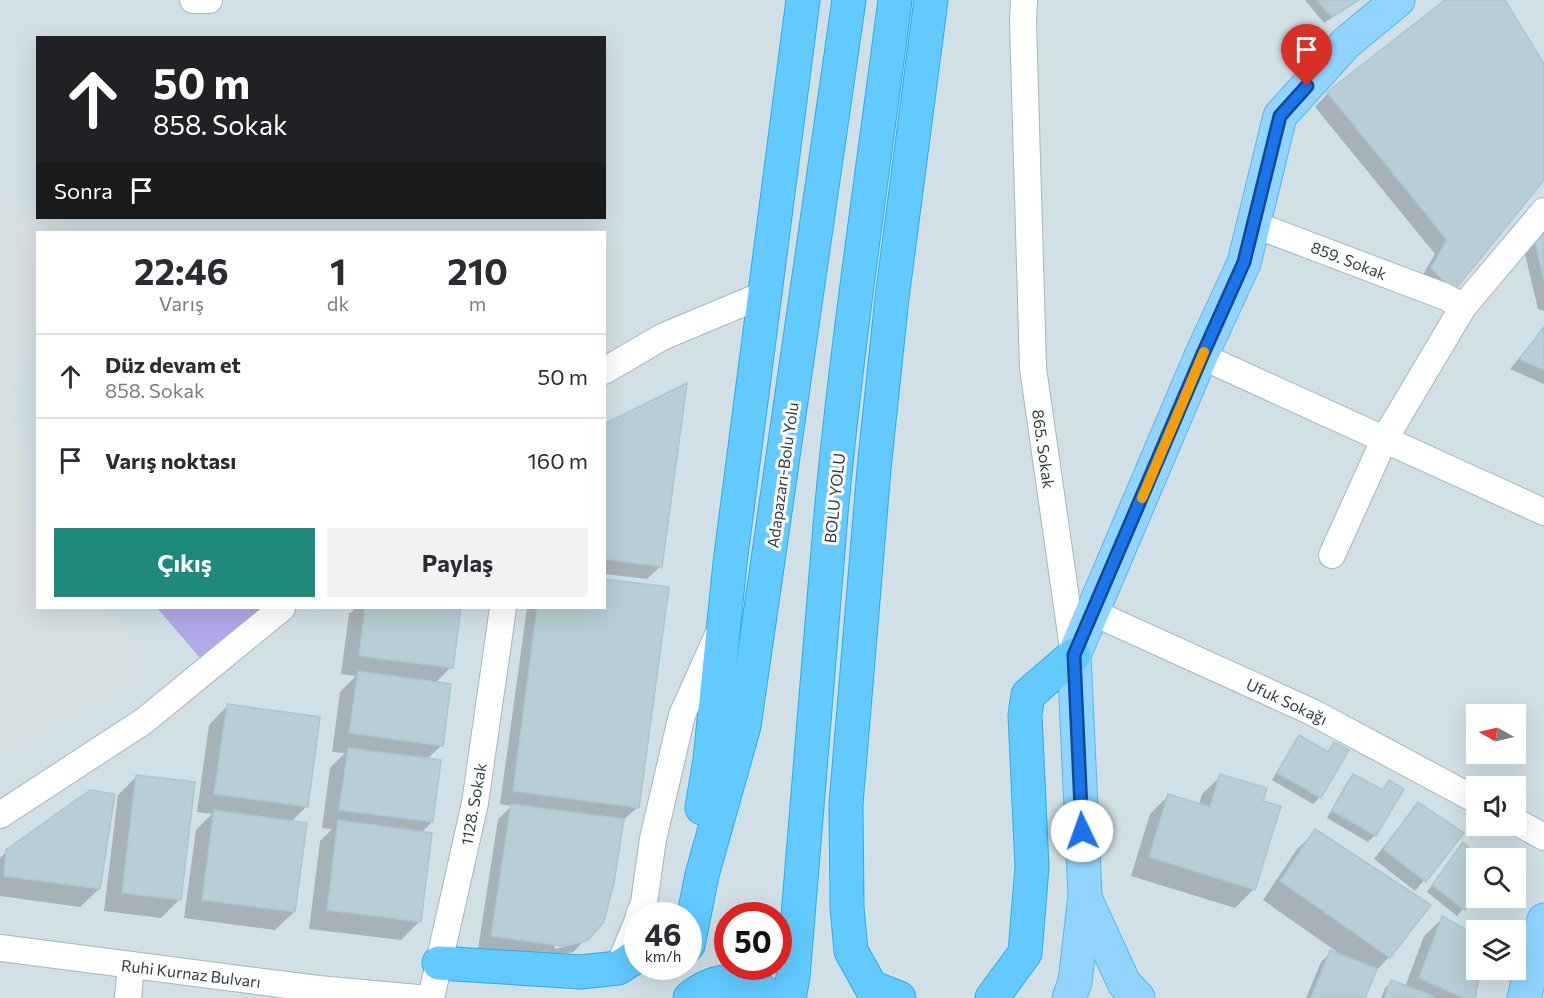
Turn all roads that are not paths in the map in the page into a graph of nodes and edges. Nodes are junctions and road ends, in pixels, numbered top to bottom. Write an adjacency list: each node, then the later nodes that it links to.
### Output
1 (193, 0): 2 (street)
2 (208, 0)
3 (803, 0): 8 (highway)
4 (849, 0): 15 (highway, Adapazarı-Bolu Yolu)
5 (896, 0): 16 (highway, BOLU YOLU)
6 (1024, 0): 24 (street, 865. Sokak)
7 (1398, 0): 10 (main road)
8 (797, 47): 11 (highway); 15 (highway)
9 (1544, 211): 12 (street)
10 (1253, 224): 12 (street, 859. Sokak); 13 (main road)
11 (765, 294): 14 (street); 23 (highway)
12 (1454, 302): 17 (street)
13 (1202, 356): 17 (street); 22 (main road)
14 (606, 370)
15 (794, 388): 32 (highway, Adapazarı-Bolu Yolu)
16 (843, 413): 46 (highway, BOLU YOLU); 47 (highway)
17 (1384, 440): 18 (street); 19 (street)
18 (1544, 512)
19 (1332, 555)
20 (281, 609): 26 (street)
21 (503, 609): 35 (street, 1128. Sokak)
22 (1094, 613): 24 (main road); 25 (street, Ufuk Sokağı)
23 (724, 620): 30 (street); 31 (highway)
24 (1074, 655): 29 (main road, 865. Sokak); 48 (highway)
25 (1466, 795)
26 (0, 815)
27 (1526, 827): 28 (street)
28 (1544, 837)
29 (1085, 896): 49 (main road); 50 (main road)
30 (644, 902)
31 (684, 902)
32 (697, 902)
33 (1541, 941): 51 (main road)
34 (0, 948): 37 (street, Ruhi Kurnaz Bulvarı)
35 (439, 963): 36 (highway); 42 (street, 1128. Sokak)
36 (624, 963)
37 (131, 965): 39 (street, Ruhi Kurnaz Bulvarı); 40 (street)
38 (682, 980): 43 (highway)
39 (318, 994): 41 (street, Ruhi Kurnaz Bulvarı)
40 (128, 998)
41 (418, 998)
42 (431, 998)
43 (679, 998)
44 (690, 998): 45 (highway)
45 (773, 998)
46 (789, 998)
47 (899, 998)
48 (992, 998)
49 (1069, 998)
50 (1138, 998)
51 (1524, 998)

